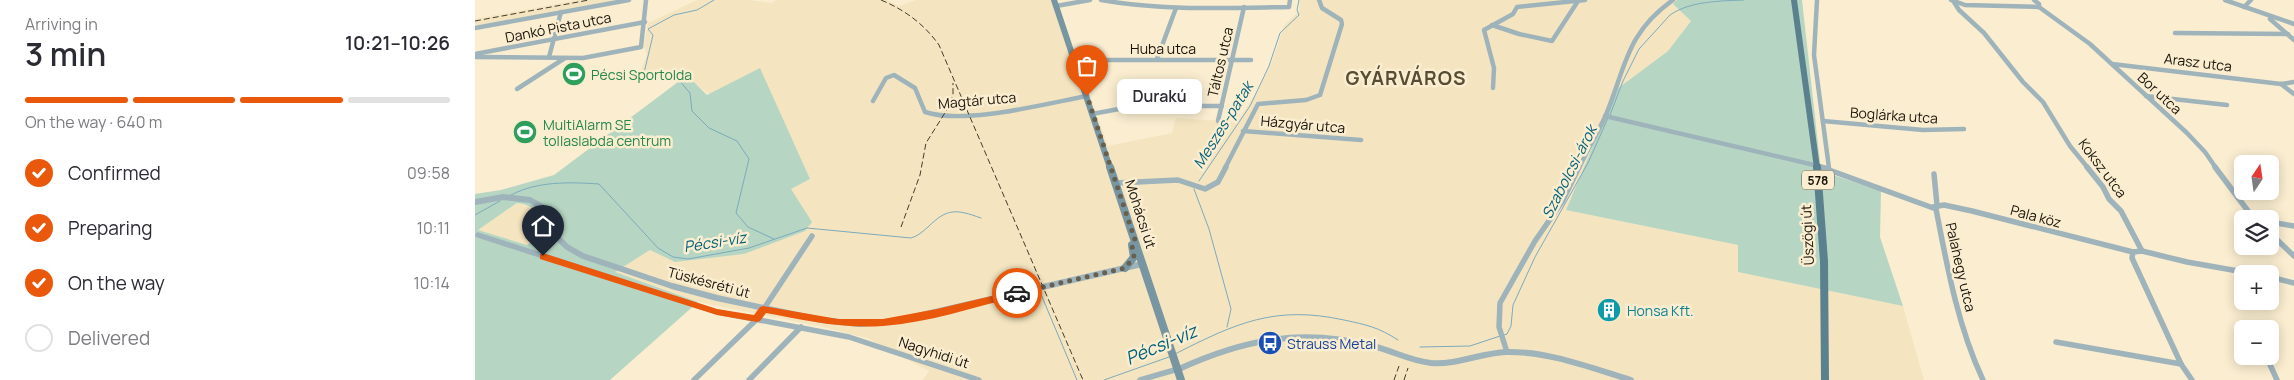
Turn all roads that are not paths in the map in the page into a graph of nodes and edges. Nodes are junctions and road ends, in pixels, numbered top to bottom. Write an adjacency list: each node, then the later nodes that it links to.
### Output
1 (629, 0): 23 (street)
2 (646, 0): 25 (street)
3 (1090, 0): 17 (street)
4 (1101, 0): 21 (street)
5 (1254, 0): 18 (street)
6 (1290, 0): 18 (street)
7 (1319, 0): 56 (street)
8 (1585, 0): 15 (street)
9 (1673, 0): 52 (street)
10 (1794, 0): 58 (main road, Üszögi út / 578)
11 (1817, 0): 54 (street)
12 (2034, 0): 19 (street, Bor utca)
13 (2225, 0): 20 (street)
14 (2251, 0): 20 (street)
15 (1578, 1): 27 (street); 27 (street)
16 (1953, 1): 19 (street, Koksz utca); 71 (street, Koksz utca)
17 (1055, 3): 37 (main road, Mohácsi út)
18 (1253, 7): 22 (street)
19 (2039, 7): 40 (street, Bor utca)
20 (2244, 7): 24 (street)
21 (1176, 8): 22 (street); 36 (street)
22 (1244, 8): 38 (street, Táltos utca)
23 (561, 12): 28 (street); 31 (street)
24 (2266, 16): 26 (street); 30 (street)
25 (645, 22): 31 (street, Dankó Pista utca); 35 (street)
26 (2294, 24)
27 (1492, 25): 43 (street)
28 (475, 28)
29 (2175, 33): 30 (street)
30 (2288, 34): 32 (street)
31 (555, 38): 33 (street, Dankó Pista utca); 34 (street)
32 (2294, 40)
33 (476, 57): 34 (street)
34 (549, 57): 35 (street)
35 (565, 58): 44 (street)
36 (1157, 59): 37 (street, Huba utca); 38 (street, Huba utca)
37 (1075, 60): 46 (main road, Mohácsi út)
38 (1233, 60): 39 (street, Huba utca); 50 (street, Táltos utca)
39 (1251, 60)
40 (2112, 64): 42 (street, Arasz utca); 47 (street, Bor utca)
41 (2294, 82): 42 (street, Arasz utca)
42 (2281, 84): 45 (street)
43 (1493, 88)
44 (517, 89)
45 (2294, 94)
46 (1087, 96): 48 (street, Magtár utca); 51 (main road, Mohácsi út)
47 (2146, 96): 49 (street); 64 (street, Bor utca)
48 (873, 101)
49 (2227, 105)
50 (1222, 106): 51 (street); 53 (street, Táltos utca)
51 (1092, 114): 61 (main road, Mohácsi út)
52 (1608, 116): 58 (street, Palahegy utca); 83 (street)
53 (1218, 121)
54 (1823, 121): 55 (street, Boglárka utca); 59 (street)
55 (1964, 129)
56 (1243, 131): 57 (street, Házgyár utca); 61 (street)
57 (1361, 140)
58 (1817, 166): 59 (street, Palahegy utca); 93 (main road, Üszögi út / 578)
59 (1829, 169): 63 (street, Palahegy utca)
60 (1934, 174): 63 (street)
61 (1116, 183): 69 (main road, Mohácsi út)
62 (475, 202): 79 (street, Tüskésréti út)
63 (1935, 206): 72 (street, Pala köz); 94 (street, Palahegy utca)
64 (2247, 210)
65 (2279, 224): 66 (street)
66 (2294, 226)
67 (478, 236): 80 (street, Nagyhidi út)
68 (812, 236): 79 (street)
69 (1135, 240): 74 (main road, Mohácsi út); 75 (main road)
70 (2279, 242): 73 (street)
71 (2142, 251): 72 (street); 76 (street)
72 (2133, 252): 84 (street)
73 (2294, 256)
74 (1143, 264): 75 (street, Tüskésréti út); 86 (main road, Mohácsi út)
75 (1125, 268): 79 (street, Tüskésréti út)
76 (2234, 270)
77 (2279, 279): 78 (street)
78 (2294, 283)
79 (763, 309): 80 (street)
80 (757, 319): 81 (street, Nagyhidi út); 87 (street)
81 (801, 326): 88 (street); 89 (street, Nagyhidi út)
82 (2056, 342): 84 (street)
83 (1507, 352): 86 (street); 92 (street)
84 (2181, 364): 95 (street)
85 (2270, 365): 96 (street)
86 (1177, 366): 90 (street); 91 (main road, Mohácsi út)
87 (694, 380)
88 (749, 380)
89 (979, 380)
90 (1140, 380)
91 (1181, 380)
92 (1631, 380)
93 (1825, 380)
94 (1983, 380)
95 (2192, 380)
96 (2277, 380)

